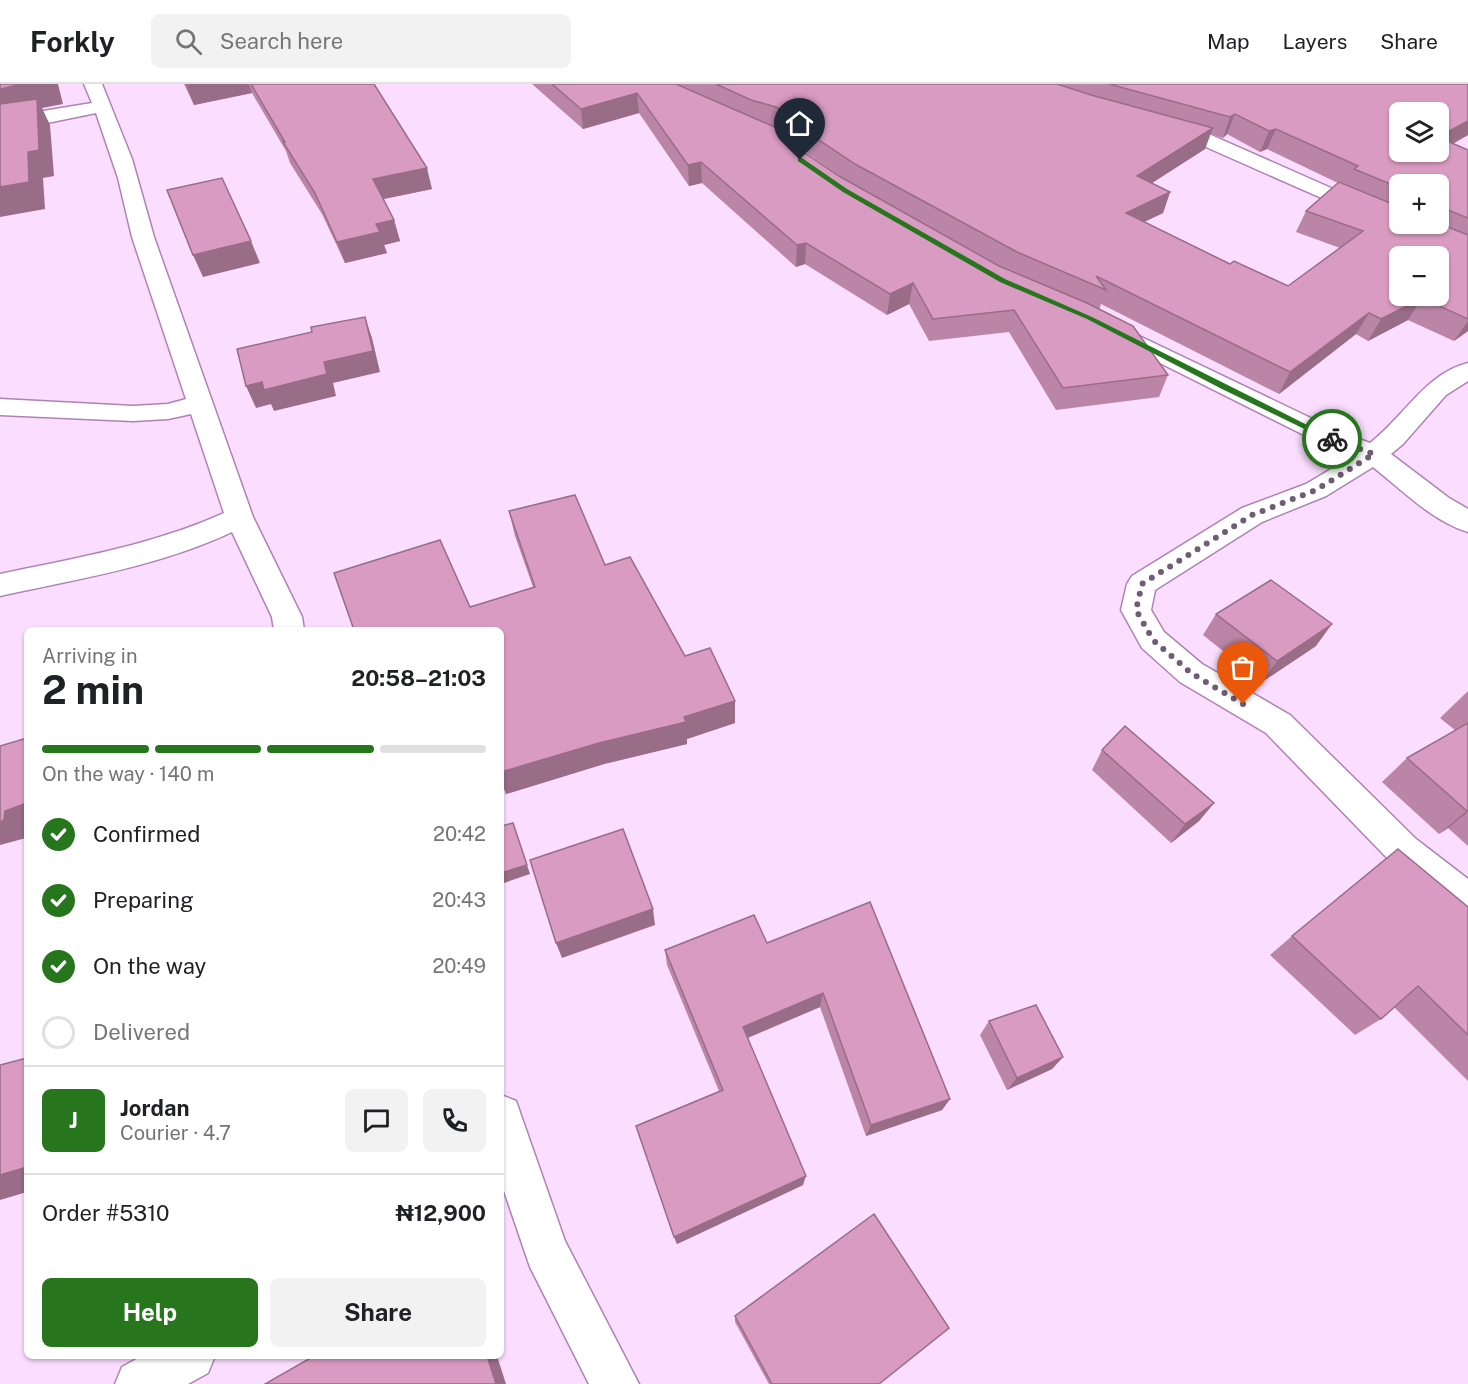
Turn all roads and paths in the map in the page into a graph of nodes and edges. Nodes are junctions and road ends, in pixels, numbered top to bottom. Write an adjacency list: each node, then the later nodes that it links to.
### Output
1 (93, 84): 2 (street)
2 (103, 106): 3 (street); 8 (street)
3 (0, 124)
4 (1153, 124): 5 (street)
5 (1380, 217)
6 (1089, 318): 10 (street)
7 (1468, 370): 10 (street)
8 (201, 403): 9 (street); 11 (street)
9 (0, 407)
10 (1374, 454): 12 (street); 15 (street)
11 (239, 517): 13 (street); 14 (street)
12 (1468, 522)
13 (0, 585)
14 (289, 627)
15 (1468, 901)
16 (504, 1130): 19 (street)
17 (185, 1359): 18 (street)
18 (139, 1384)
19 (615, 1384)

